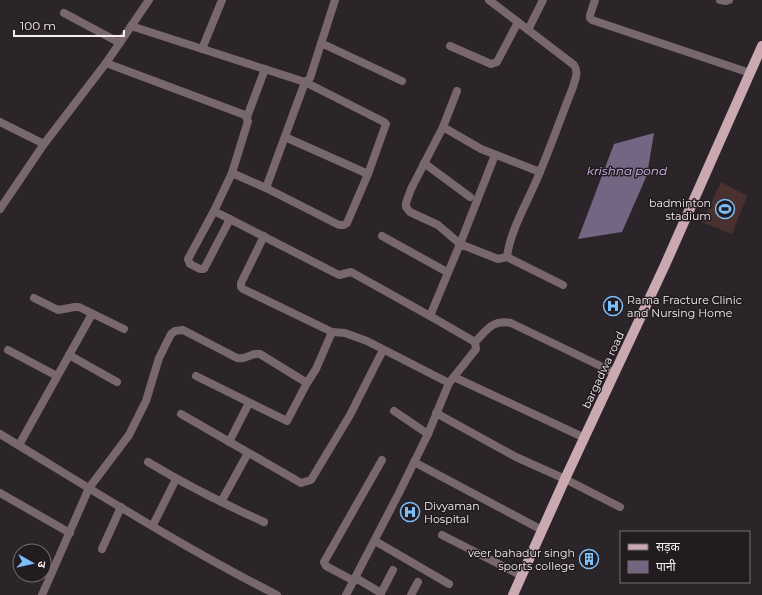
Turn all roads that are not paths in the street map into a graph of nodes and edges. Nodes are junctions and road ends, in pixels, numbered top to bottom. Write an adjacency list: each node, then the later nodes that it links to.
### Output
1 (149, 0): 11 (street)
2 (222, 0): 17 (street)
3 (335, 0): 14 (street)
4 (489, 0): 10 (street)
5 (542, 0): 12 (street)
6 (595, 0): 20 (street)
7 (720, 0): 8 (street)
8 (729, 0)
9 (64, 13): 13 (street)
10 (518, 22): 12 (street); 15 (street)
11 (131, 26): 13 (street); 17 (street)
12 (528, 30): 31 (street)
13 (120, 43): 18 (street)
14 (321, 43): 21 (street); 22 (street)
15 (450, 46)
16 (762, 46): 20 (main road, bargadwa road)
17 (202, 49): 19 (street)
18 (106, 63): 24 (street); 28 (street)
19 (266, 69): 22 (street); 24 (street)
20 (750, 73): 54 (main road, bargadwa road)
21 (402, 81)
22 (305, 82): 27 (street); 33 (street)
23 (457, 91): 26 (street)
24 (247, 117): 32 (street)
25 (0, 122): 28 (street)
26 (443, 127): 29 (street); 30 (street)
27 (284, 137): 33 (street); 34 (street)
28 (44, 144): 36 (street)
29 (495, 155): 31 (street); 41 (street)
30 (424, 163): 35 (street); 41 (street)
31 (540, 172): 42 (street)
32 (232, 173): 34 (street); 37 (street)
33 (368, 174): 34 (street)
34 (266, 188)
35 (470, 197)
36 (0, 209)
37 (214, 211): 38 (street); 38 (street)
38 (230, 219): 39 (street)
39 (264, 236): 47 (street); 49 (street)
40 (382, 236): 43 (street)
41 (460, 244): 42 (street); 43 (street)
42 (508, 257): 44 (street)
43 (447, 272): 47 (street)
44 (563, 285)
45 (34, 298): 46 (street)
46 (92, 314): 48 (street); 53 (street)
47 (430, 316): 50 (street)
48 (124, 329)
49 (332, 332): 52 (street); 59 (street)
50 (475, 342): 54 (street); 57 (street)
51 (8, 350): 55 (street)
52 (383, 350): 57 (street); 69 (street)
53 (69, 355): 55 (street); 58 (street)
54 (615, 373): 66 (main road, bargadwa road)
55 (57, 376): 68 (street)
56 (196, 376): 60 (street)
57 (452, 380): 62 (street); 66 (street)
58 (117, 382)
59 (307, 383): 60 (street); 75 (street)
60 (249, 403): 67 (street)
61 (394, 411): 65 (street)
62 (436, 413): 65 (street); 74 (street)
63 (181, 414): 67 (street)
64 (0, 434): 68 (street)
65 (428, 434): 72 (street)
66 (585, 438): 74 (main road, bargadwa road)
67 (229, 442): 69 (street)
68 (19, 445): 75 (street)
69 (248, 452): 77 (street)
70 (382, 460): 89 (street)
71 (148, 462): 73 (street)
72 (414, 462): 82 (street); 85 (street)
73 (176, 479): 77 (street); 81 (street)
74 (565, 479): 79 (street); 82 (main road, bargadwa road)
75 (90, 488): 78 (street); 83 (street)
76 (0, 493): 83 (street)
77 (220, 502): 80 (street)
78 (121, 507): 81 (street); 86 (street)
79 (620, 507)
80 (264, 522)
81 (153, 525): 94 (street)
82 (542, 530): 88 (main road, bargadwa road)
83 (70, 532): 93 (street)
84 (442, 535): 88 (street)
85 (375, 541): 89 (street); 91 (street)
86 (102, 550)
87 (393, 570): 92 (street)
88 (522, 576): 97 (main road, bargadwa road)
89 (355, 580): 92 (street); 95 (street)
90 (418, 582): 96 (street)
91 (449, 584)
92 (381, 594)
93 (42, 595)
94 (277, 595)
95 (346, 595)
96 (411, 595)
97 (513, 595)

